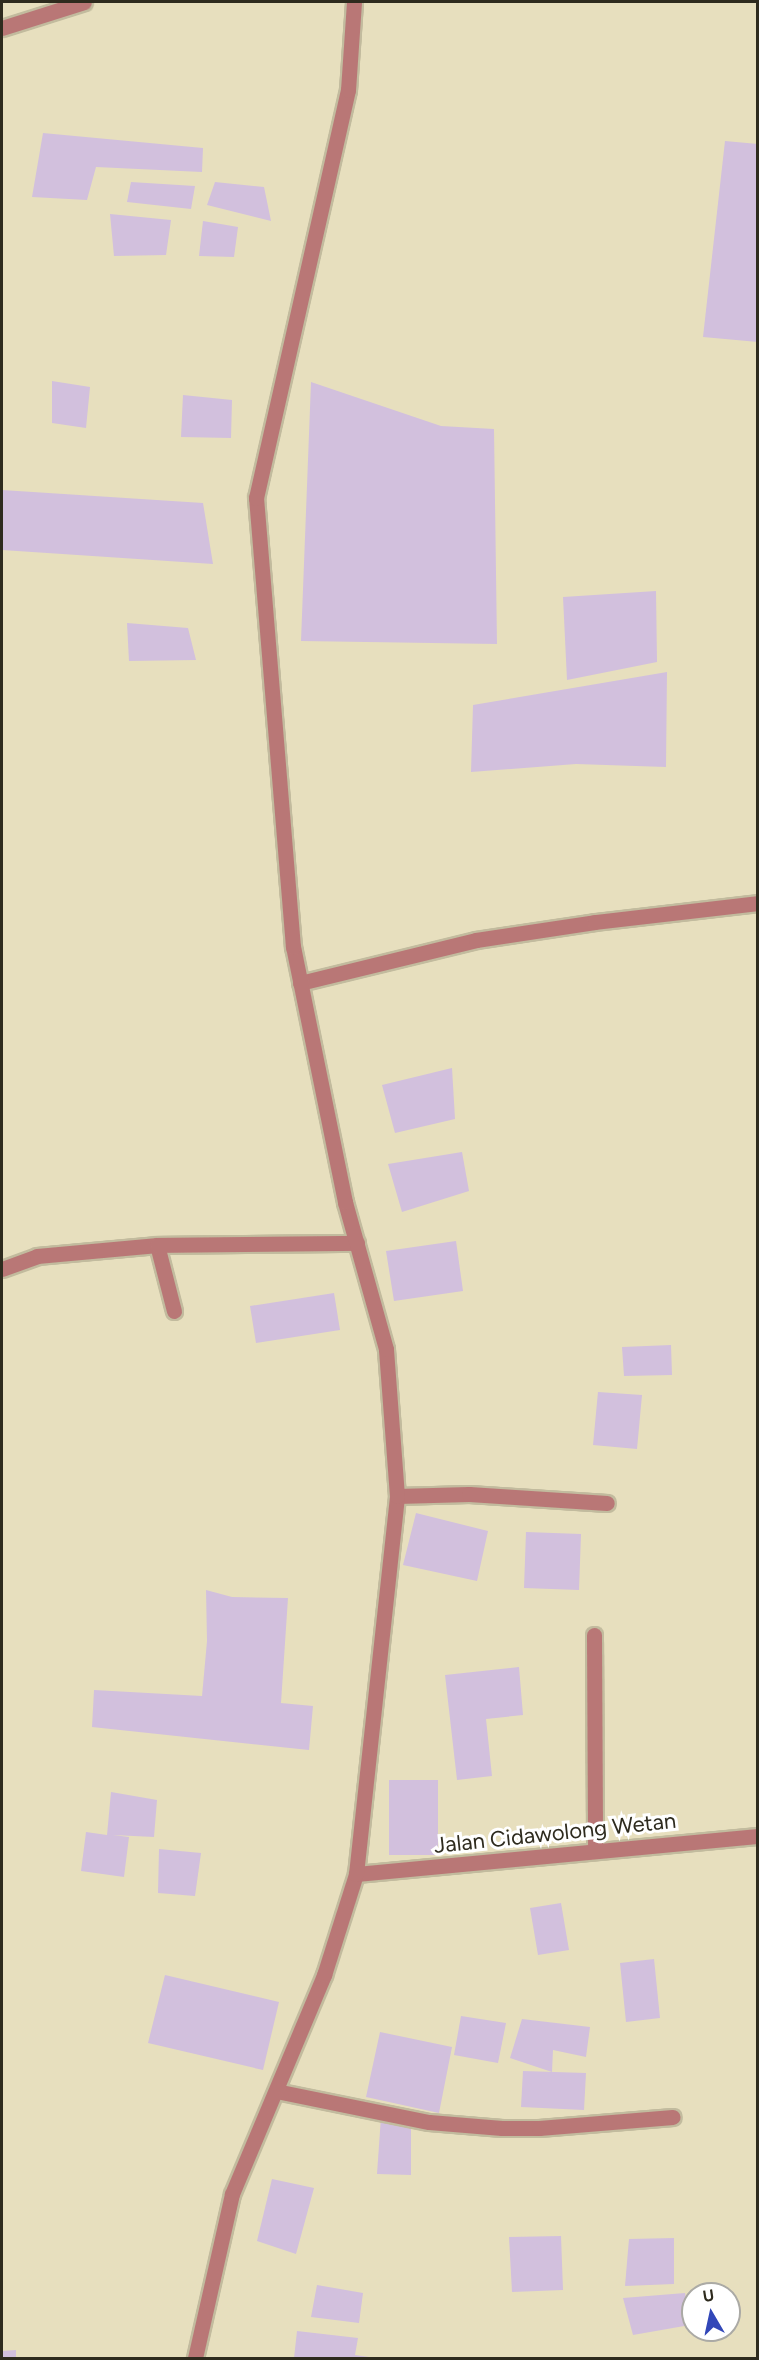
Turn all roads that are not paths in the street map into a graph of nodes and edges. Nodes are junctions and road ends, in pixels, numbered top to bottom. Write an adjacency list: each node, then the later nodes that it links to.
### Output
1 (84, 2): 3 (street)
2 (354, 2): 5 (street)
3 (2, 28)
4 (758, 903): 5 (street)
5 (300, 983): 6 (street)
6 (357, 1243): 7 (street); 10 (street)
7 (158, 1245): 8 (street); 9 (street)
8 (2, 1269)
9 (174, 1311)
10 (397, 1496): 11 (street); 15 (street)
11 (607, 1503)
12 (594, 1635): 14 (street)
13 (758, 1836): 14 (street, Jalan Cidawolong Wetan)
14 (595, 1850): 15 (street, Jalan Cidawolong Wetan)
15 (357, 1874): 16 (street)
16 (276, 2091): 17 (street); 18 (street)
17 (673, 2117)
18 (195, 2358)

